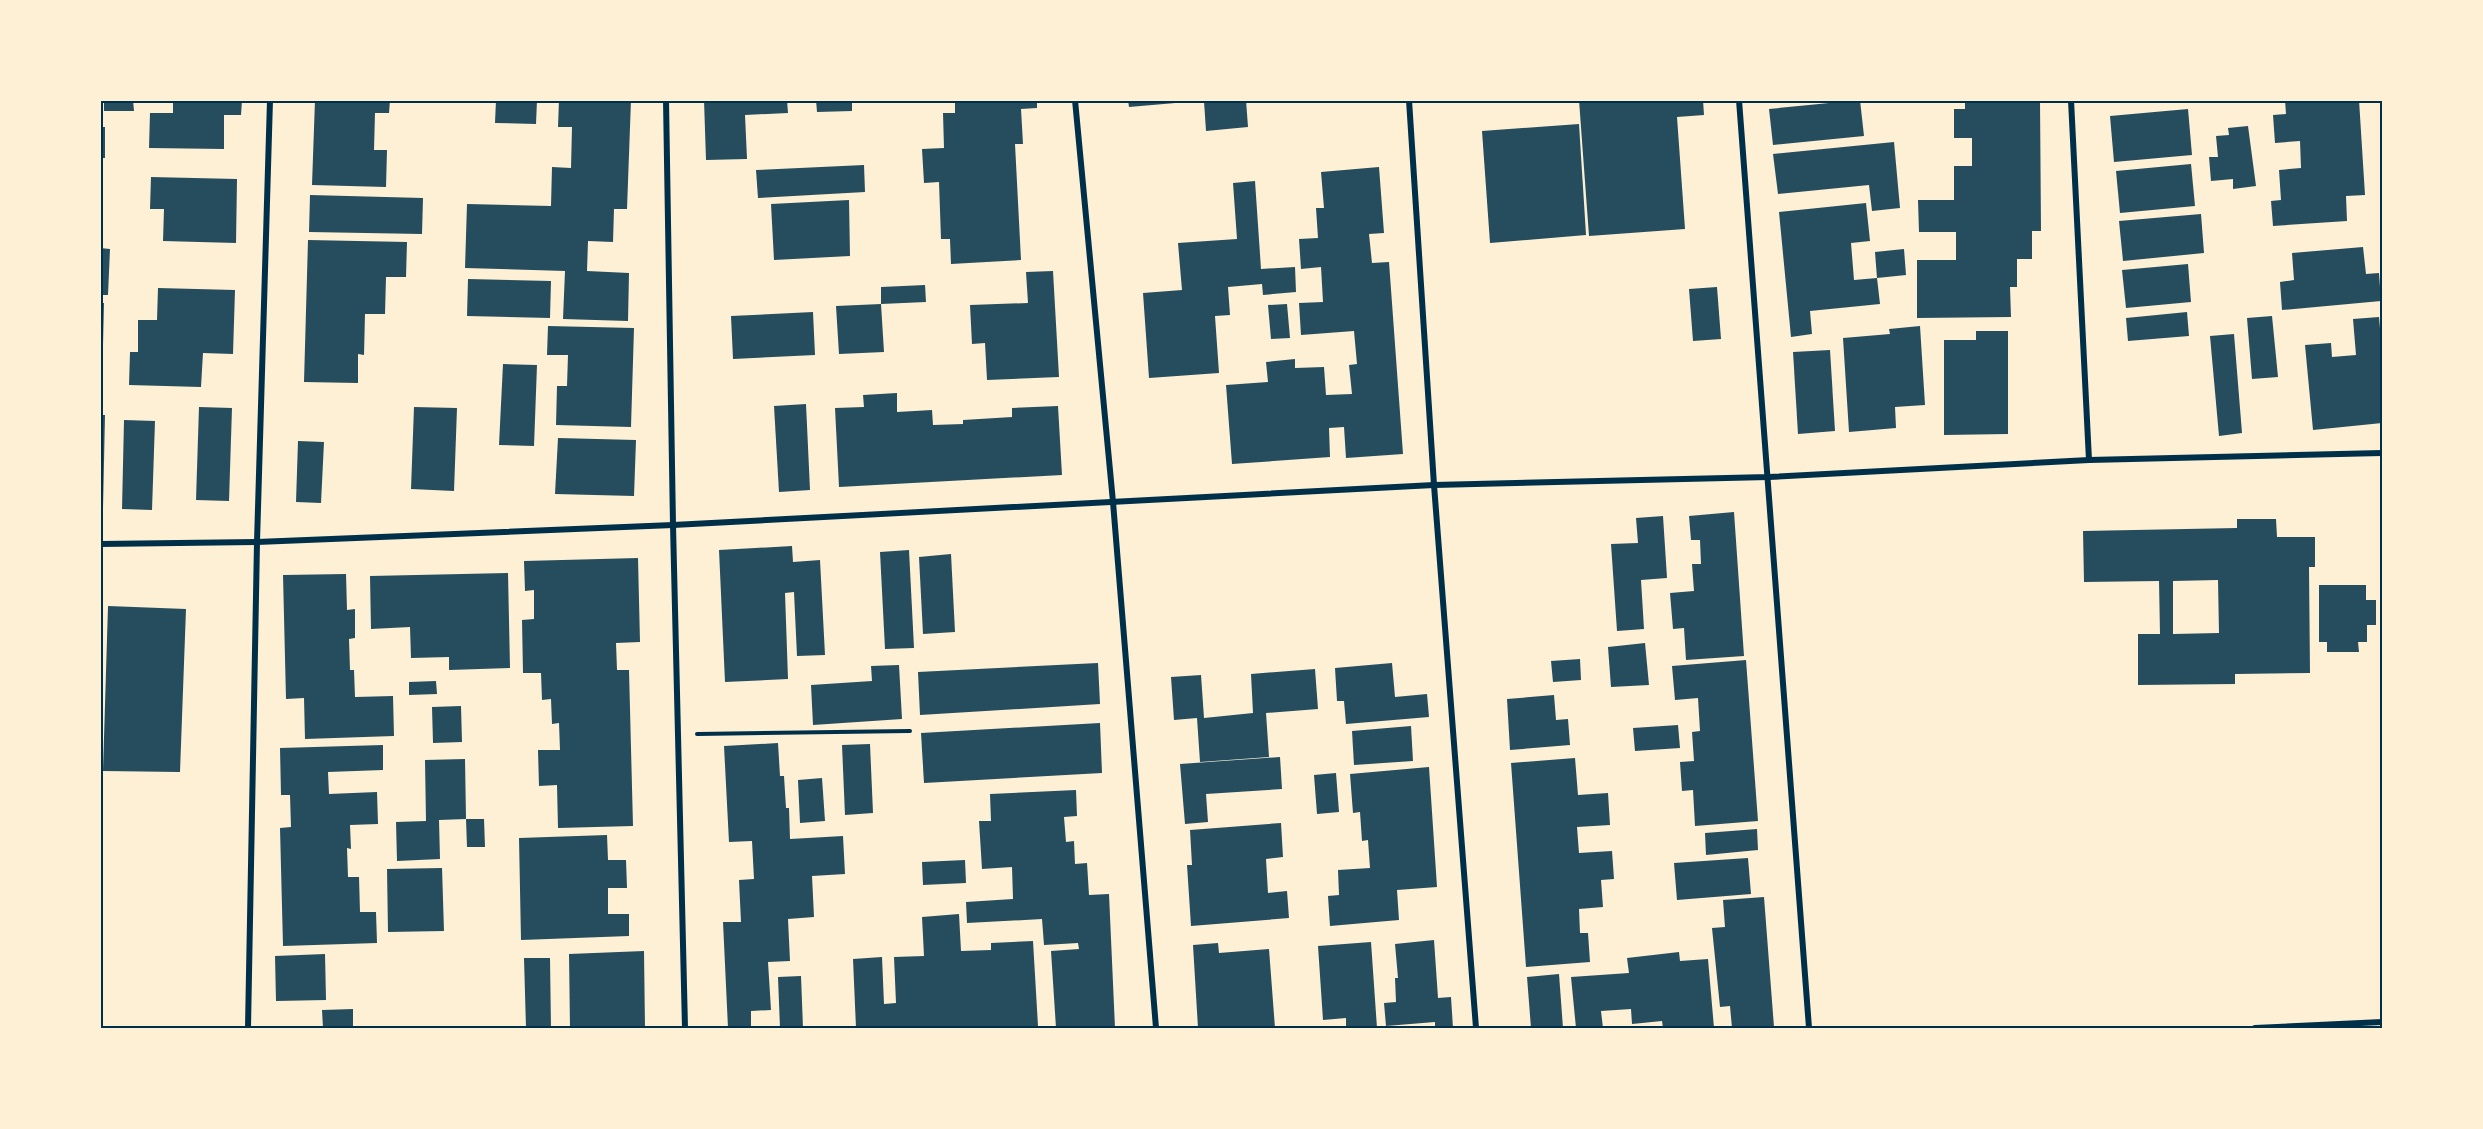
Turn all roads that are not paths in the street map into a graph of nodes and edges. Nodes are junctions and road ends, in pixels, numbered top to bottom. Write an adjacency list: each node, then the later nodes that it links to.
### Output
1 (270, 100): 13 (street)
2 (666, 100): 12 (street)
3 (1074, 100): 11 (street)
4 (1408, 100): 10 (street)
5 (1739, 100): 9 (street)
6 (2071, 100): 8 (street)
7 (2382, 453): 8 (street)
8 (2089, 460): 9 (street)
9 (1769, 477): 10 (street); 20 (street)
10 (1434, 485): 11 (street); 19 (street)
11 (1113, 502): 12 (street); 18 (street)
12 (673, 525): 13 (street); 17 (street)
13 (257, 542): 14 (street); 16 (street)
14 (100, 544)
15 (2382, 1022): 21 (street)
16 (248, 1029)
17 (685, 1029)
18 (1156, 1029)
19 (1476, 1029)
20 (1809, 1029)
21 (2255, 1029)

